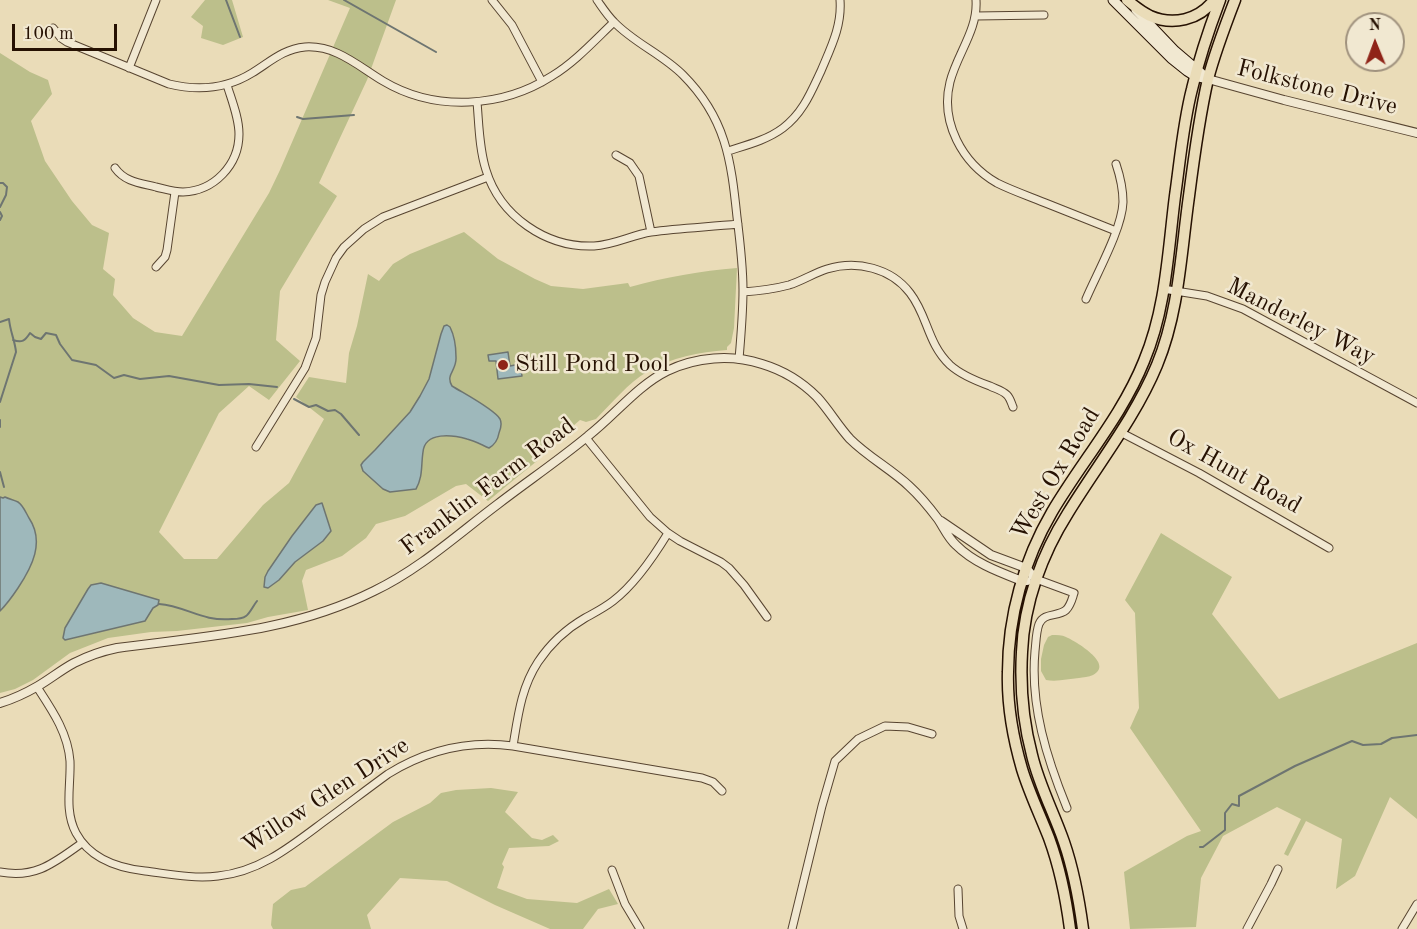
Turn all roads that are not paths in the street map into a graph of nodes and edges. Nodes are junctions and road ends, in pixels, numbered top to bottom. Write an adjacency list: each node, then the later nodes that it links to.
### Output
1 (156, 0): 15 (street)
2 (492, 0): 18 (street)
3 (597, 0): 13 (street)
4 (840, 0): 22 (street)
5 (976, 0): 12 (street)
6 (1113, 0): 16 (main road)
7 (1127, 0): 8 (main road); 16 (main road)
8 (1214, 0)
9 (1220, 0): 16 (main road, West Ox Road)
10 (1235, 0): 17 (main road, West Ox Road)
11 (1044, 15): 12 (street)
12 (976, 16): 29 (street)
13 (614, 22): 18 (street); 22 (street)
14 (53, 28): 15 (street)
15 (129, 68): 19 (street)
16 (1196, 73): 17 (main road); 32 (main road, West Ox Road)
17 (1208, 79): 21 (street, Folkstone Drive); 33 (main road, West Ox Road)
18 (542, 82): 20 (street)
19 (227, 85): 20 (street); 27 (street)
20 (477, 102): 26 (street)
21 (1417, 133)
22 (728, 151): 28 (street)
23 (616, 155): 30 (street)
24 (1116, 164): 29 (street)
25 (115, 168): 27 (street)
26 (488, 177): 30 (street); 41 (street)
27 (175, 192): 31 (street)
28 (738, 224): 30 (street); 34 (street)
29 (1116, 231): 35 (street)
30 (651, 232)
31 (156, 267)
32 (1163, 289): 33 (street, Manderley Way); 45 (main road, West Ox Road)
33 (1176, 291): 37 (street, Manderley Way); 39 (main road, West Ox Road)
34 (743, 292): 36 (street); 38 (street)
35 (1086, 299)
36 (739, 359): 40 (street, Franklin Farm Road); 42 (street, Franklin Farm Road)
37 (1417, 403)
38 (1013, 407)
39 (1120, 432): 44 (street, Ox Hunt Road); 46 (main road, West Ox Road)
40 (586, 438): 43 (street); 49 (street, Franklin Farm Road)
41 (256, 447)
42 (938, 519): 45 (street, Franklin Farm Road); 47 (street, Franklin Farm Road)
43 (668, 533): 48 (street); 52 (street)
44 (1329, 548)
45 (1026, 568): 46 (street, Franklin Farm Road); 47 (main road, West Ox Road)
46 (1036, 579): 47 (street); 54 (street); 65 (main road, West Ox Road)
47 (1022, 581): 64 (main road, West Ox Road)
48 (767, 618)
49 (37, 687): 50 (street, Franklin Farm Road); 55 (street, Willow Glen Drive)
50 (0, 703)
51 (932, 734): 62 (street)
52 (513, 746): 53 (street, Willow Glen Drive); 55 (street, Willow Glen Drive)
53 (722, 791)
54 (1067, 808)
55 (82, 843): 58 (street)
56 (1278, 869): 66 (street)
57 (612, 870): 61 (street)
58 (0, 872)
59 (958, 889): 63 (street)
60 (1417, 904): 67 (street)
61 (640, 929)
62 (792, 929)
63 (963, 929)
64 (1070, 929)
65 (1083, 929)
66 (1247, 929)
67 (1402, 929)

